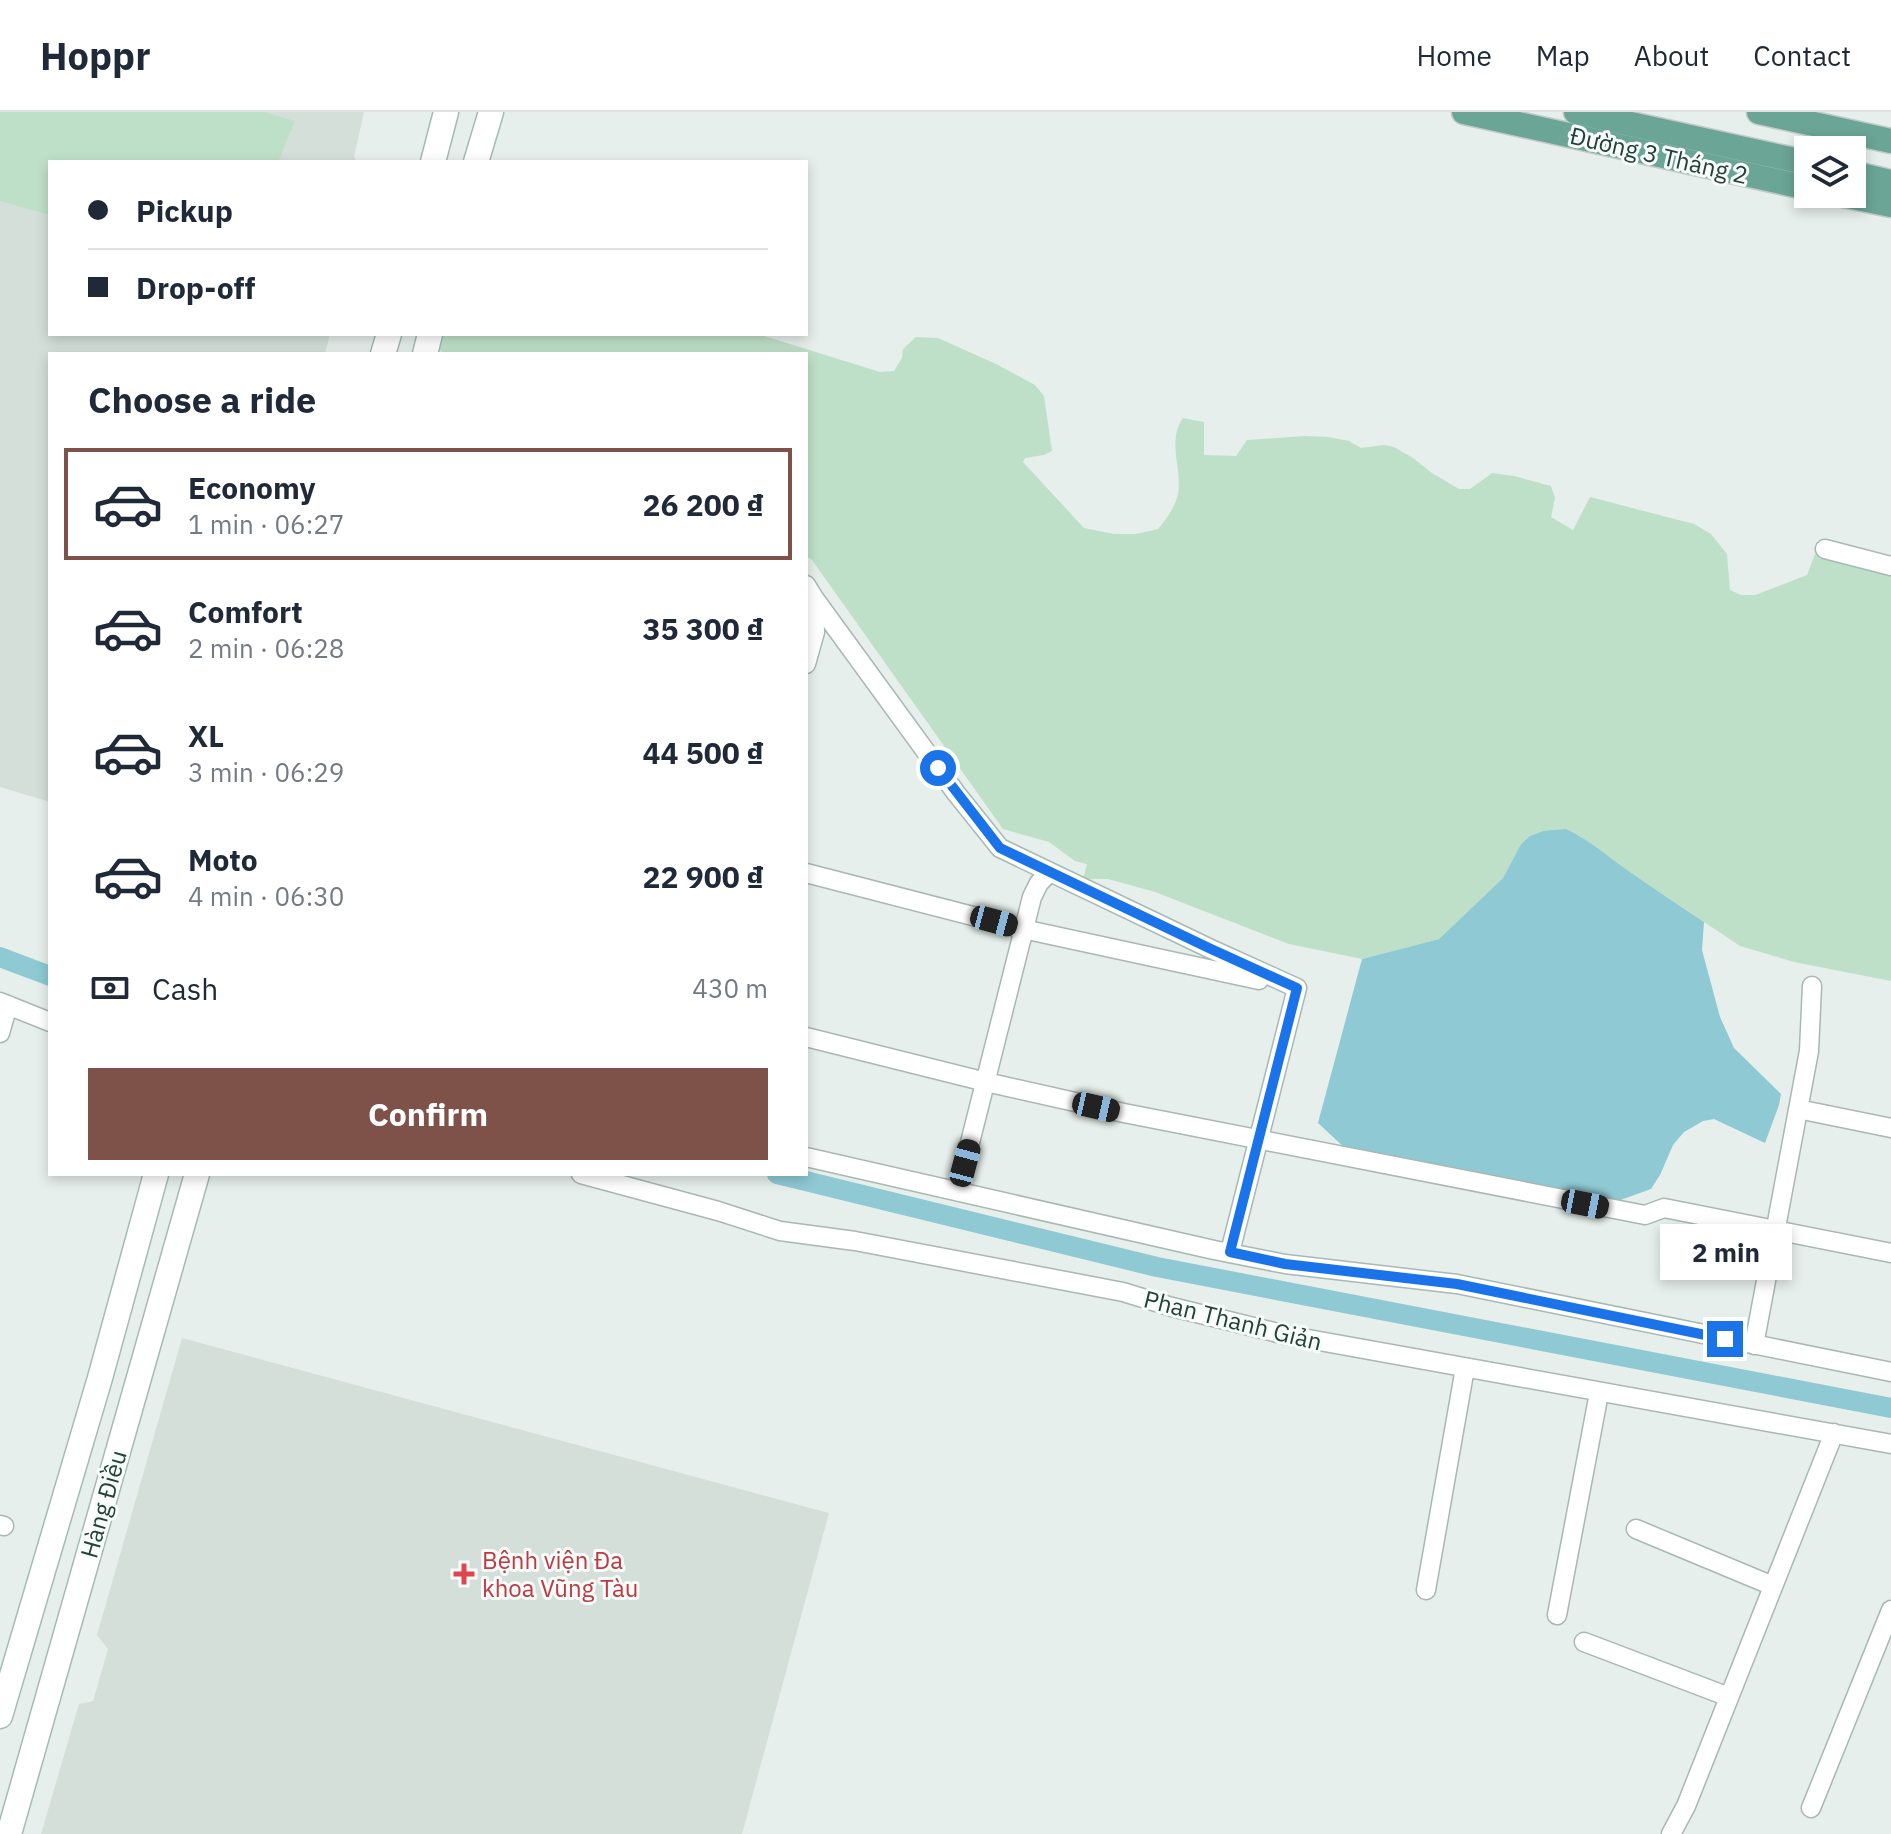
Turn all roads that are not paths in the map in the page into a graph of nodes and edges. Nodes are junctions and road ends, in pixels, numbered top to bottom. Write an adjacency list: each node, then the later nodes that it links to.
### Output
1 (446, 112): 7 (main road)
2 (491, 112): 8 (main road)
3 (1464, 112): 12 (main road, Đường 3 Tháng 2)
4 (1576, 112): 9 (main road, Đường 3 Tháng 2)
5 (1759, 112): 6 (main road)
6 (1891, 141)
7 (434, 160)
8 (477, 160)
9 (1794, 160)
10 (1866, 176): 11 (main road)
11 (1891, 182)
12 (1794, 185)
13 (1866, 200): 14 (main road)
14 (1891, 205)
15 (1825, 549): 16 (street)
16 (1891, 566)
17 (810, 592): 18 (street); 19 (street)
18 (808, 657)
19 (1049, 873): 21 (street); 23 (street)
20 (808, 874): 21 (street)
21 (1023, 929): 23 (street); 28 (street)
22 (1812, 986): 29 (street)
23 (1297, 988): 31 (street)
24 (4, 1004): 25 (street); 26 (street)
25 (48, 1021)
26 (0, 1033)
27 (808, 1038): 28 (street)
28 (986, 1082): 31 (street); 36 (street)
29 (1798, 1109): 30 (street); 37 (street)
30 (1891, 1128)
31 (1258, 1139): 37 (street); 38 (street)
32 (808, 1157): 36 (street)
33 (155, 1176): 43 (main road, Hàng Điều)
34 (196, 1176): 44 (main road, Hàng Điều)
35 (588, 1176): 41 (street, Phan Thanh Giản)
36 (958, 1190): 38 (street)
37 (1775, 1231): 39 (street); 40 (street)
38 (1230, 1252): 40 (street)
39 (1891, 1253)
40 (1754, 1345): 42 (street)
41 (1465, 1368): 45 (street, Phan Thanh Giản); 50 (street)
42 (1891, 1372)
43 (100, 1378): 44 (main road); 55 (main road, Hàng Điều)
44 (136, 1388): 57 (main road, Hàng Điều)
45 (1599, 1393): 46 (street, Phan Thanh Giản); 52 (street)
46 (1834, 1433): 47 (street, Phan Thanh Giản); 49 (street)
47 (1891, 1444)
48 (1636, 1529): 49 (street)
49 (1773, 1586): 54 (street)
50 (1426, 1590)
51 (1891, 1610): 56 (street)
52 (1557, 1615)
53 (1584, 1642): 54 (street)
54 (1729, 1697): 58 (street)
55 (0, 1716)
56 (1811, 1808)
57 (9, 1834)
58 (1671, 1834)

